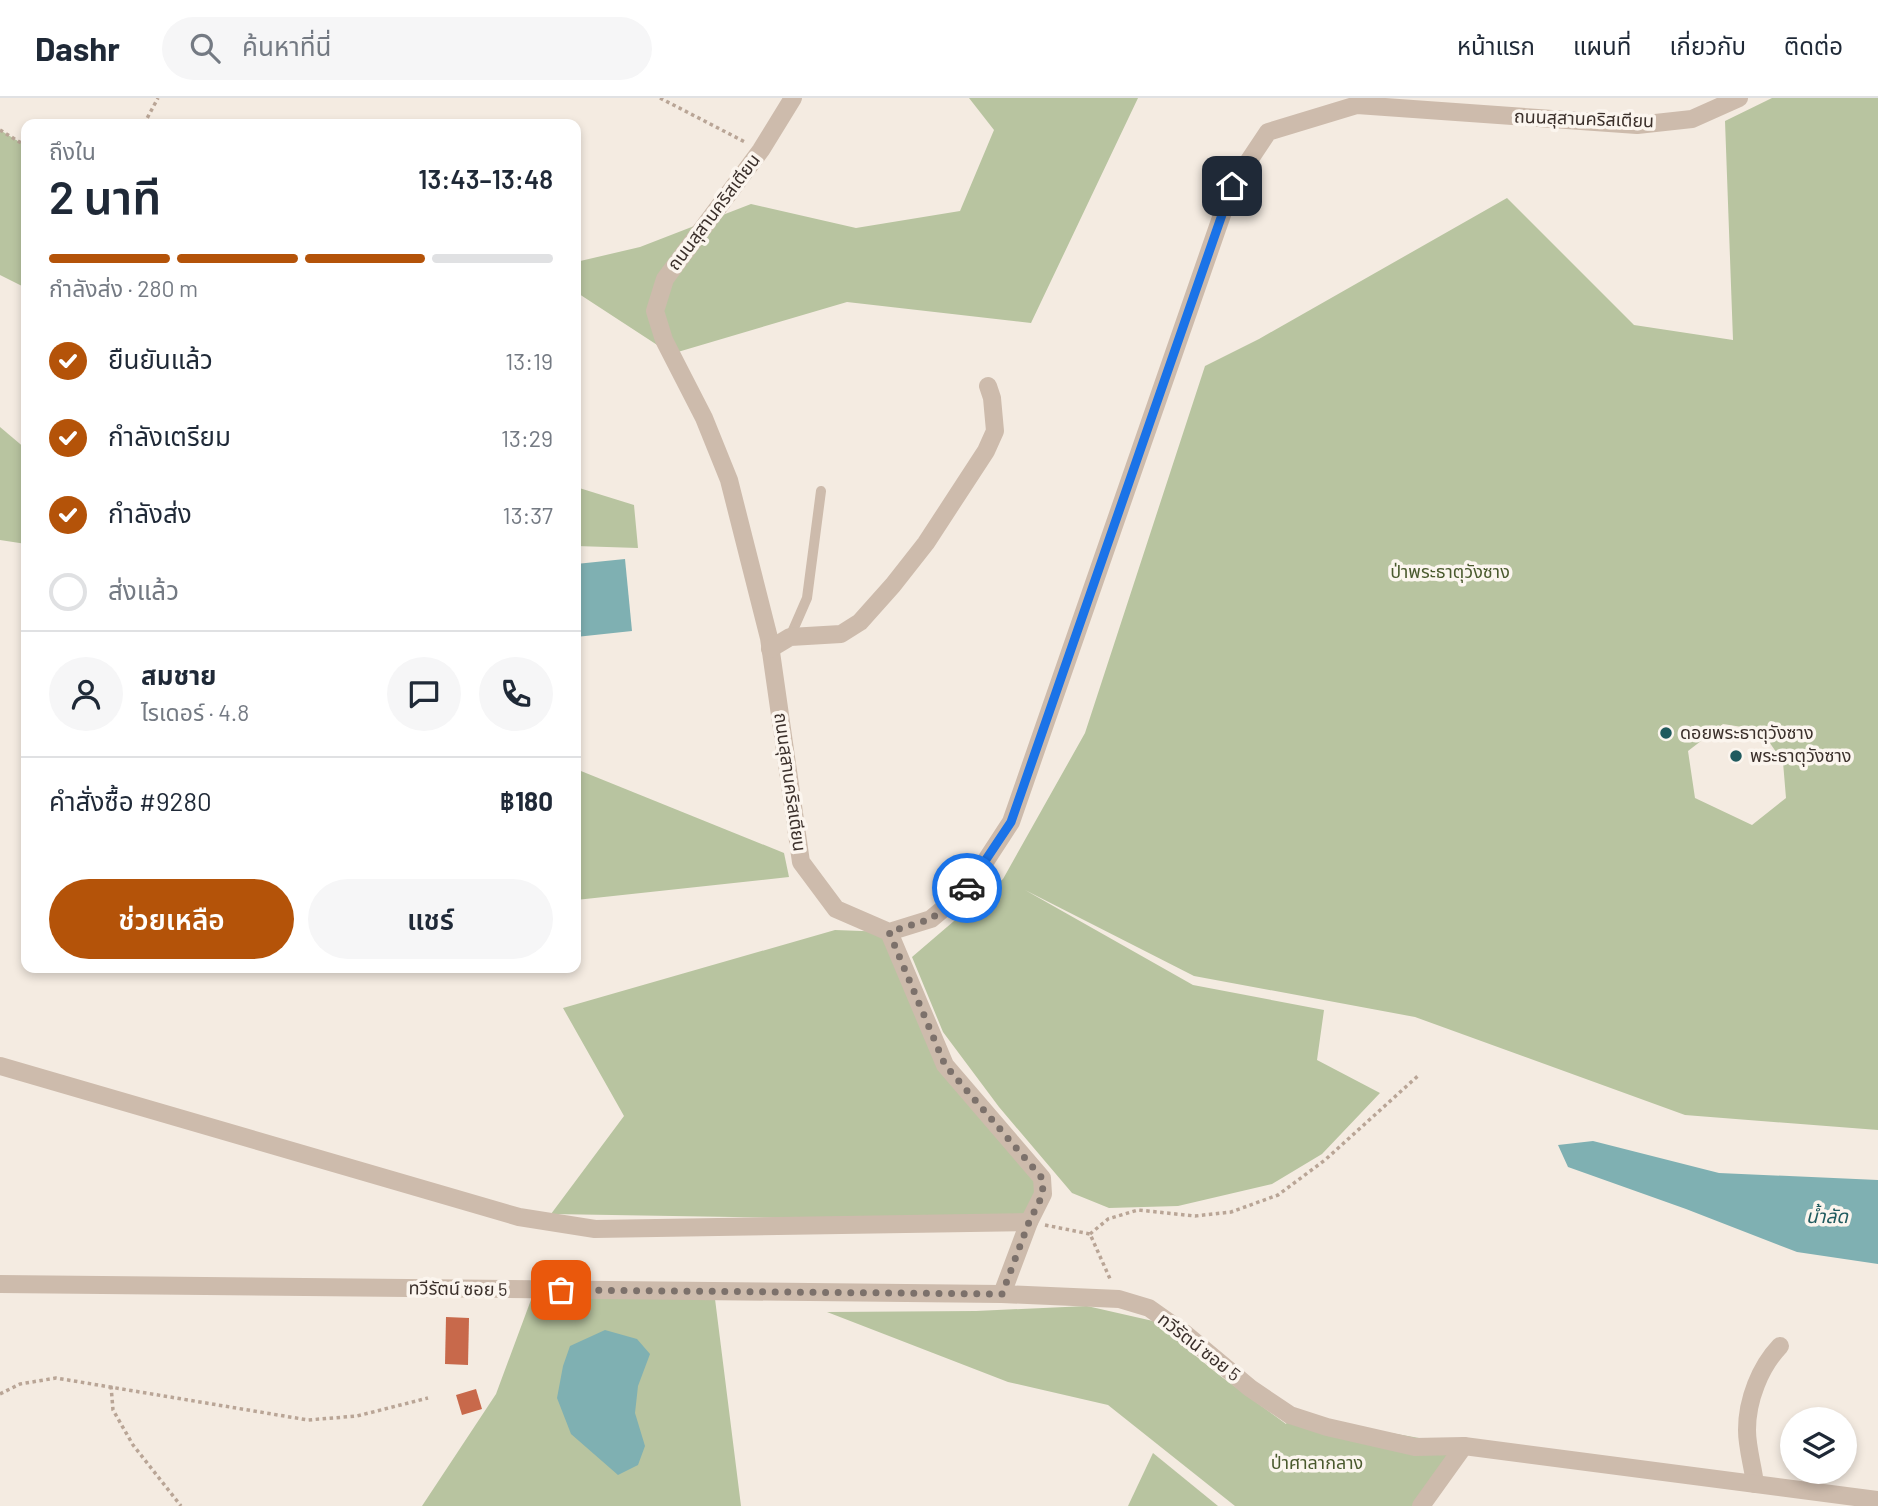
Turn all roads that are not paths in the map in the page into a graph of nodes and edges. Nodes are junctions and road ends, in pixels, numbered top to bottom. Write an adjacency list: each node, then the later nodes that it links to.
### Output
1 (793, 98): 6 (street, ถนนสุสานคริสเตียน)
2 (1739, 98): 7 (street, ถนนสุสานคริสเตียน)
3 (988, 386): 5 (street)
4 (821, 491): 5 (lane)
5 (790, 637): 6 (street)
6 (771, 649): 7 (street, ถนนสุสานคริสเตียน)
7 (889, 932): 9 (street)
8 (0, 1066): 9 (street)
9 (1029, 1222): 11 (street)
10 (0, 1284): 11 (street, ทวีรัตน์ ซอย 5)
11 (1002, 1294): 13 (street, ทวีรัตน์ ซอย 5)
12 (1780, 1346): 14 (street)
13 (1464, 1446): 14 (street, ทวีรัตน์ ซอย 5); 16 (street)
14 (1755, 1484): 15 (street, ทวีรัตน์ ซอย 5)
15 (1878, 1500)
16 (1421, 1506)

